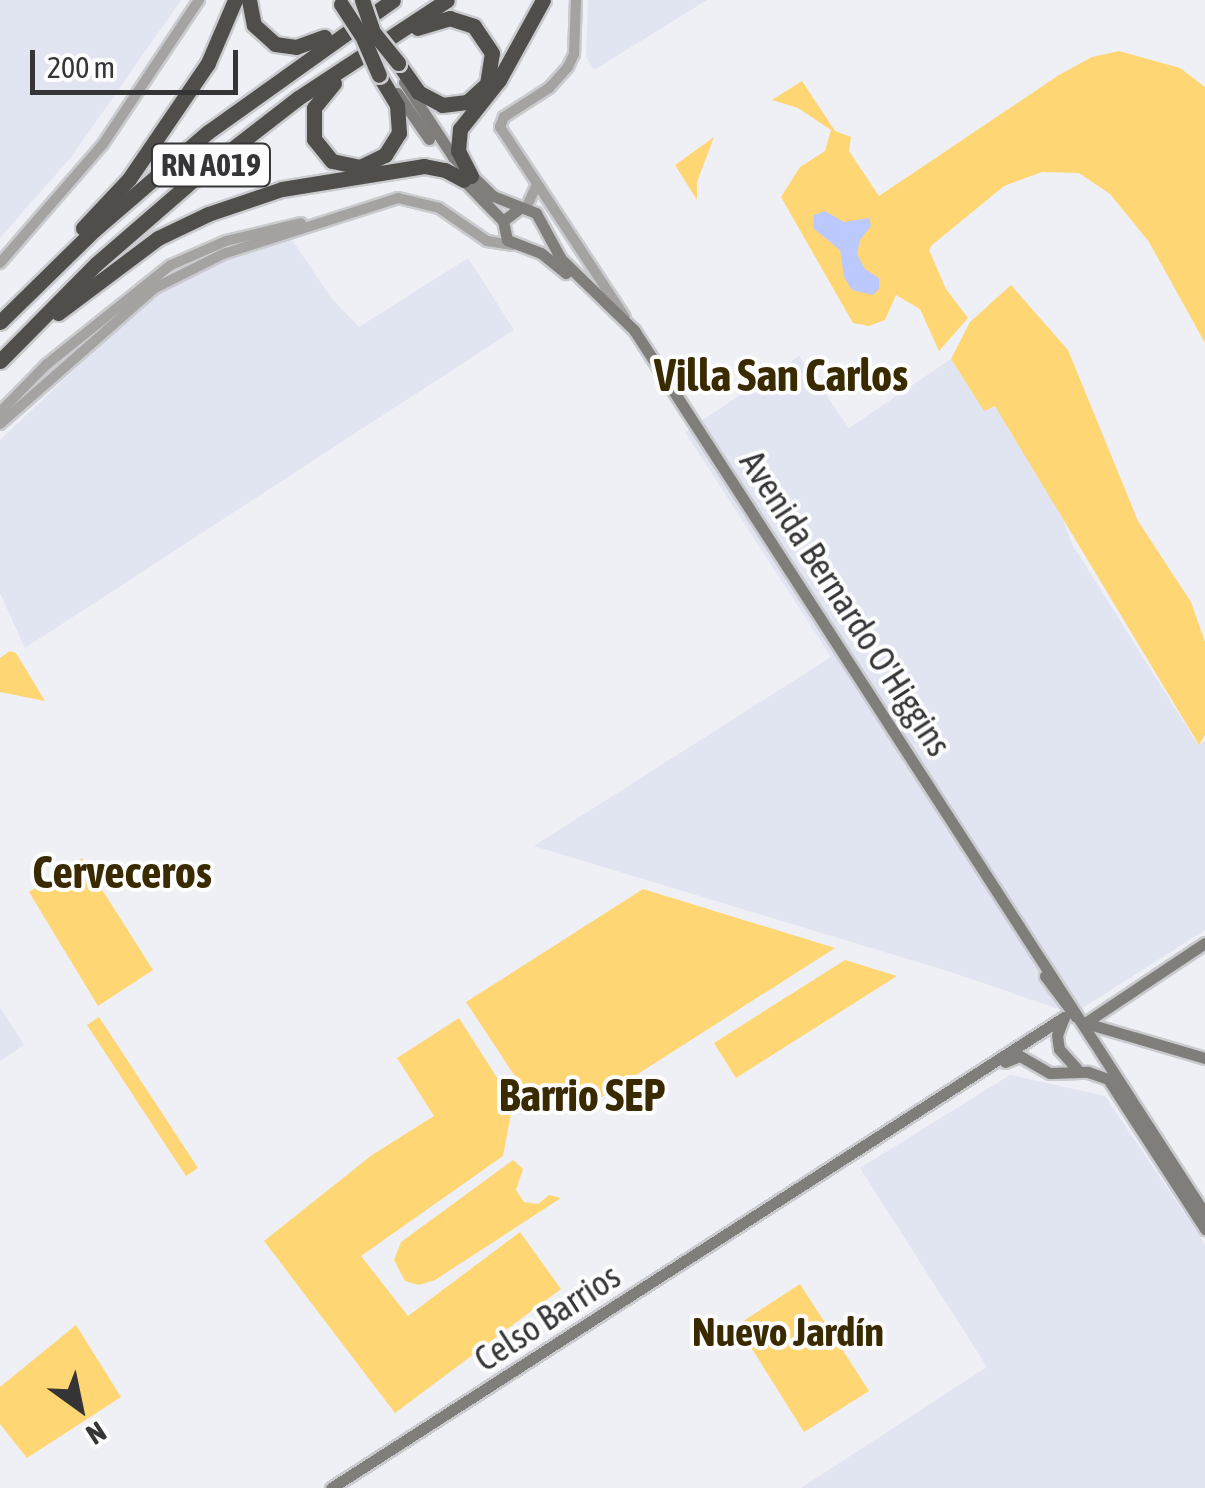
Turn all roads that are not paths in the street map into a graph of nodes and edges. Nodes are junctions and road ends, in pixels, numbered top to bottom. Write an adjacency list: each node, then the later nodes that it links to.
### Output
1 (199, 0): 22 (street)
2 (235, 0): 23 (highway)
3 (248, 0): 11 (highway)
4 (362, 0): 11 (highway, bridge)
5 (385, 0): 11 (highway)
6 (393, 0): 11 (highway, RN A019)
7 (448, 0): 11 (highway, RN A019)
8 (543, 0): 13 (highway)
9 (576, 0): 14 (street)
10 (342, 1): 11 (highway, bridge)
11 (368, 33): 12 (highway, bridge); 12 (highway); 12 (highway); 24 (highway, RN A019); 26 (highway, RN A019)
12 (388, 69): 13 (main road)
13 (467, 178): 15 (main road); 18 (main road); 26 (highway)
14 (536, 184): 15 (street); 17 (street)
15 (523, 208): 18 (main road); 19 (main road, Avenida Bernardo O'Higgins)
16 (355, 210): 20 (street); 28 (street); 29 (street)
17 (558, 215): 19 (street); 25 (street)
18 (503, 226): 20 (street); 21 (main road)
19 (542, 226): 21 (main road); 25 (main road, Avenida Bernardo O'Higgins)
20 (478, 237): 21 (street)
21 (519, 245): 30 (main road, Avenida Bernardo O'Higgins)
22 (0, 263)
23 (0, 311)
24 (0, 322)
25 (634, 330): 30 (main road, Avenida Bernardo O'Higgins)
26 (26, 334): 27 (highway, RN A019)
27 (0, 361)
28 (0, 412)
29 (0, 424)
30 (818, 617): 31 (main road, Avenida Bernardo O'Higgins)
31 (940, 805): 33 (main road, Avenida Bernardo O'Higgins); 34 (main road, Avenida Bernardo O'Higgins)
32 (1205, 944): 34 (main road)
33 (1064, 1011): 34 (main road); 35 (main road, Celso Barrios); 39 (main road)
34 (1085, 1023): 36 (main road, Avenida Bernardo O'Higgins); 37 (main road)
35 (1037, 1035): 38 (main road); 42 (main road, Celso Barrios)
36 (1096, 1040): 39 (main road); 41 (main road, Avenida Bernardo O'Higgins)
37 (1205, 1058)
38 (1031, 1060): 39 (main road); 42 (main road, Celso Barrios)
39 (1084, 1072): 40 (main road)
40 (1135, 1121): 41 (main road); 44 (main road)
41 (1153, 1134): 43 (main road, Avenida Bernardo O'Higgins)
42 (792, 1192): 45 (main road, Celso Barrios)
43 (1205, 1214)
44 (1205, 1229)
45 (331, 1488)

